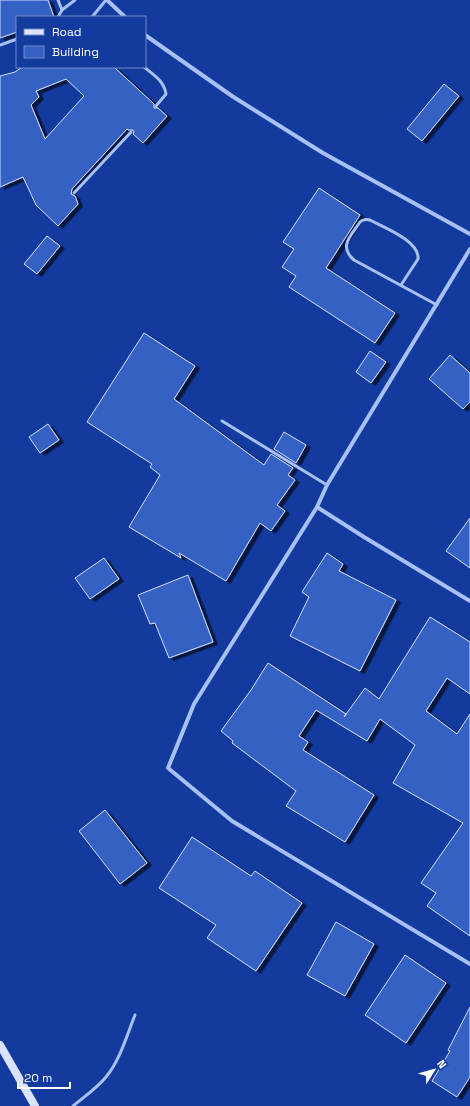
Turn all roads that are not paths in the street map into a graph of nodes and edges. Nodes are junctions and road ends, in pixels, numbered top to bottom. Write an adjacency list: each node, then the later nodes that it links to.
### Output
1 (58, 0): 4 (lane)
2 (75, 0): 4 (lane)
3 (106, 0): 6 (lane); 7 (street)
4 (62, 10): 5 (lane)
5 (59, 16)
6 (93, 16)
7 (124, 16)
8 (146, 36): 15 (street)
9 (16, 39): 10 (lane)
10 (0, 45)
11 (145, 68): 12 (lane)
12 (156, 106)
13 (131, 132): 14 (lane)
14 (74, 193)
15 (470, 234)
16 (470, 249): 18 (street)
17 (401, 285): 17 (lane); 18 (lane)
18 (437, 305): 20 (street)
19 (222, 420): 20 (lane)
20 (327, 485): 21 (street)
21 (317, 507): 22 (street); 23 (street)
22 (470, 601)
23 (470, 964)
24 (135, 1015): 27 (lane)
25 (0, 1045): 26 (street)
26 (35, 1106)
27 (73, 1106)

